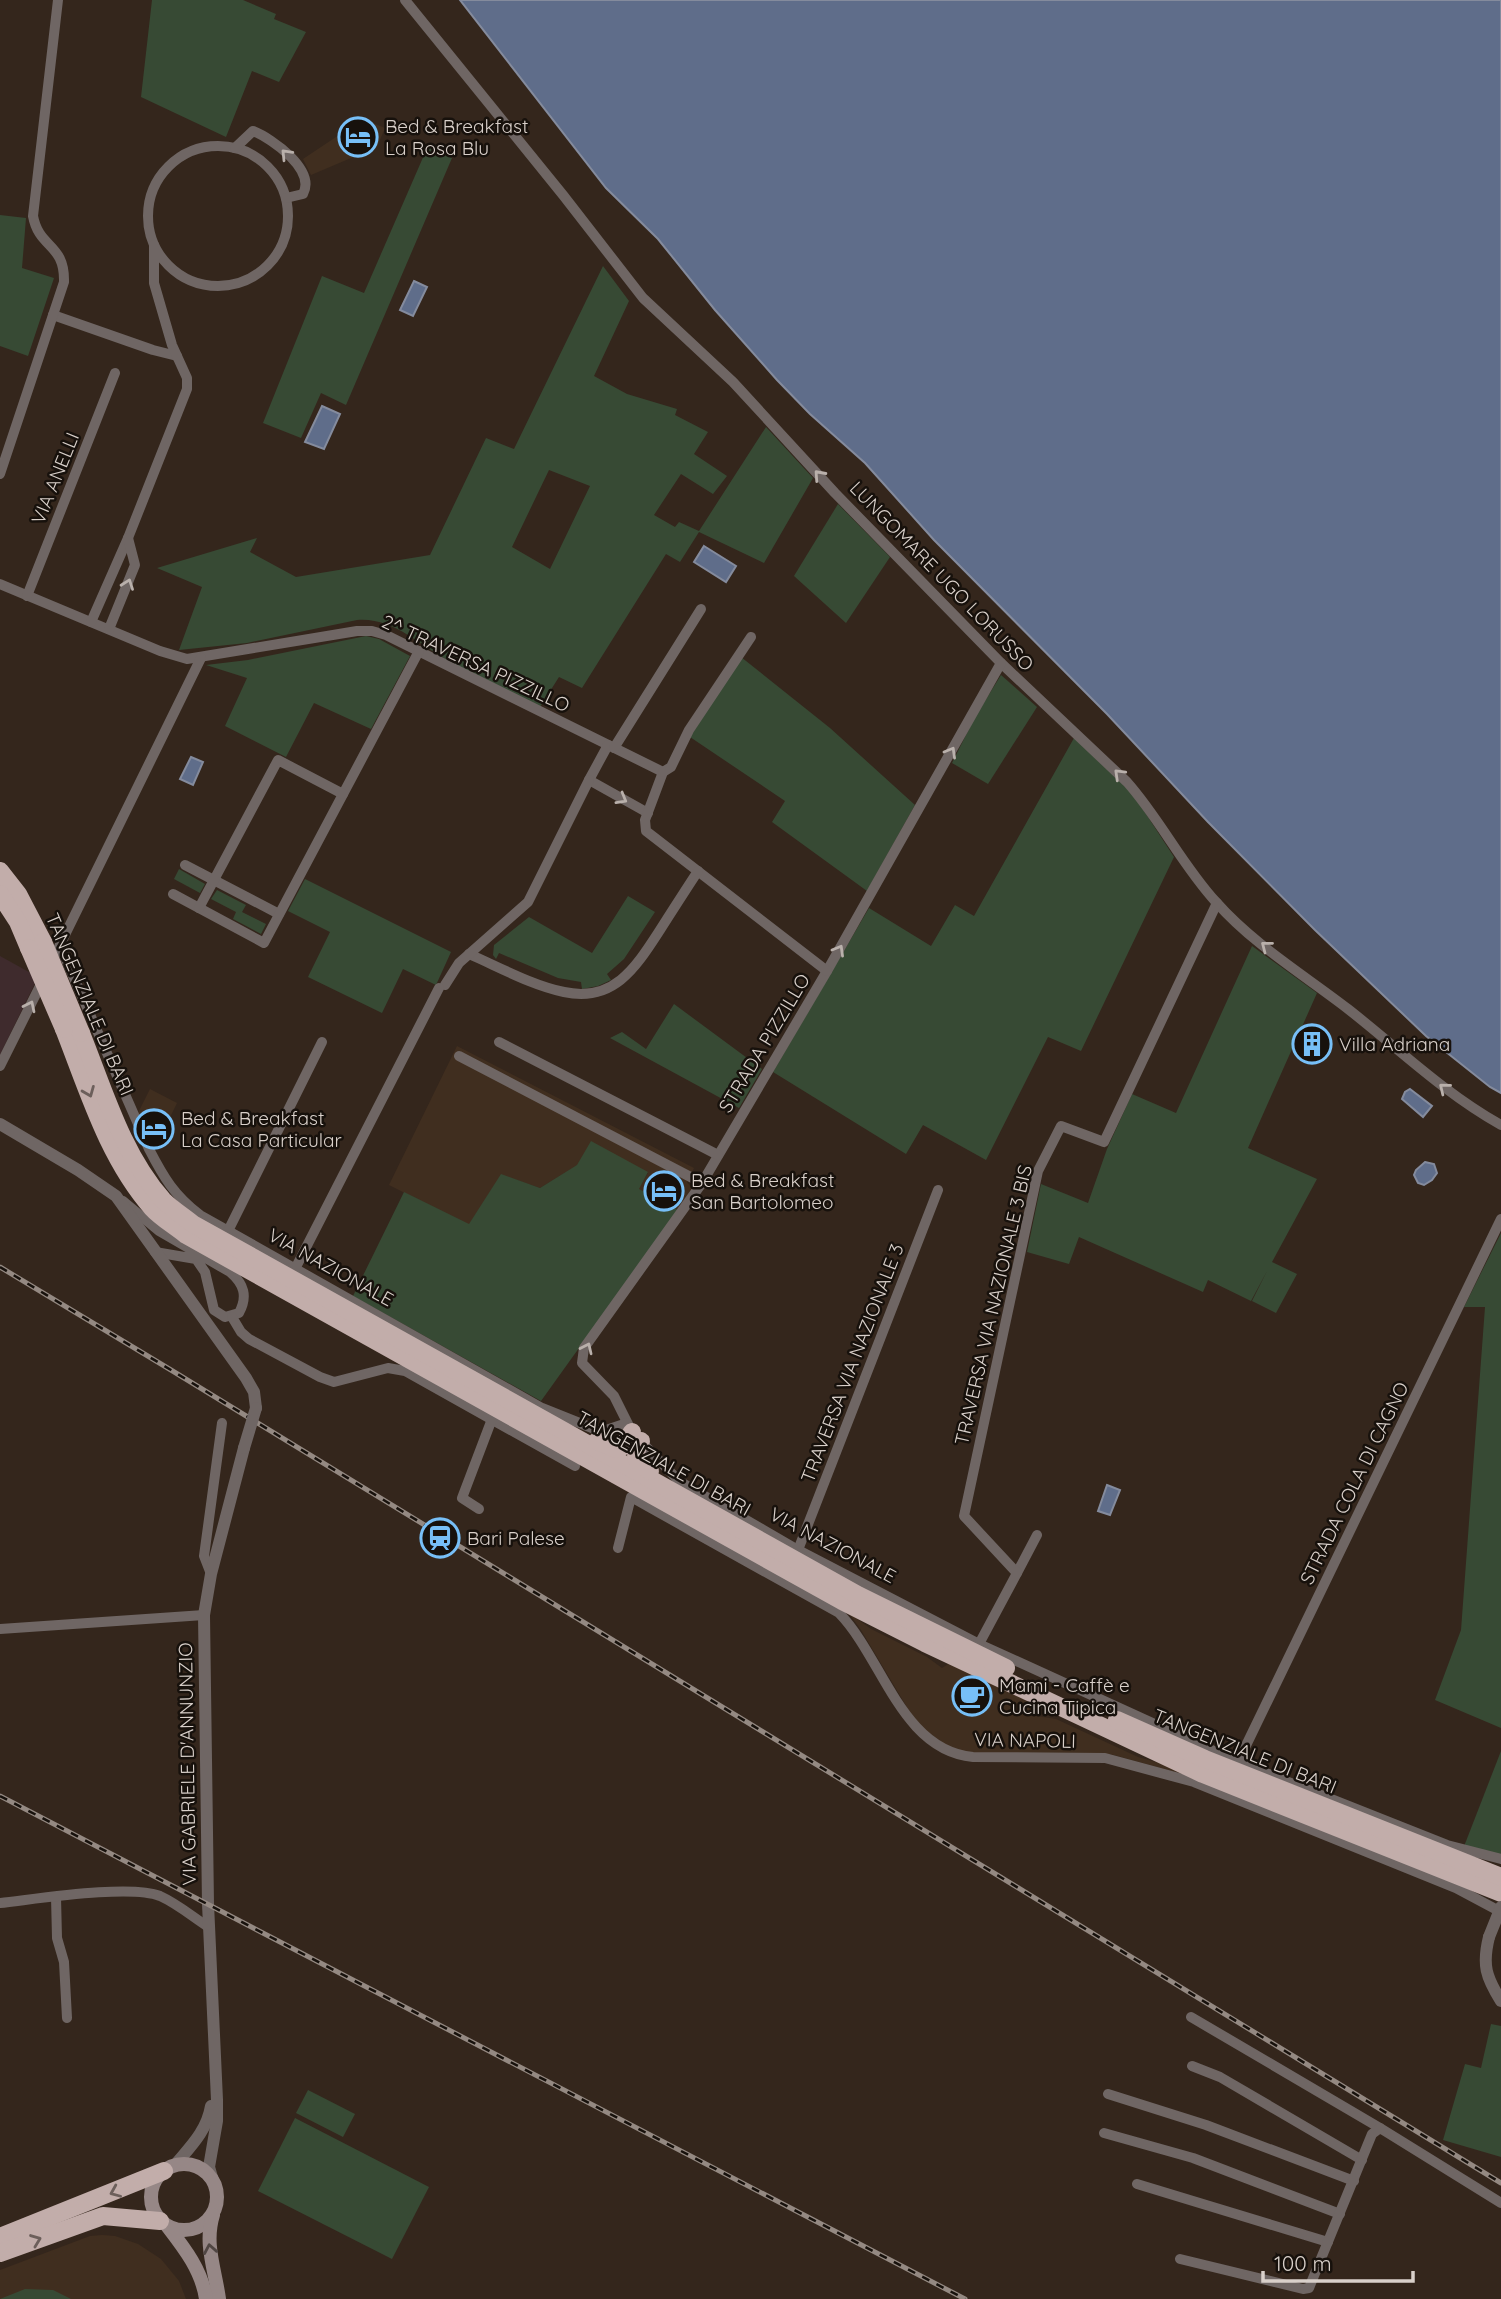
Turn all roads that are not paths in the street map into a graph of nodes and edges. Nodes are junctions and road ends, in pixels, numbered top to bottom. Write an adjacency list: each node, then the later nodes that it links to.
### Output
1 (58, 0): 6 (street)
2 (405, 0): 19 (street, LUNGOMARE UGO LORUSSO, one-way to 2)
3 (235, 148): 4 (street); 4 (street, one-way to 3); 5 (street)
4 (286, 198): 5 (street)
5 (154, 245): 7 (street)
6 (53, 315): 7 (street); 9 (street)
7 (177, 356): 10 (street)
8 (116, 373): 12 (street, VIA ANELLI)
9 (0, 474)
10 (128, 538): 14 (street); 15 (street, one-way to 10)
11 (0, 584): 12 (street, 2^ TRAVERSA PIZZILLO)
12 (27, 596): 14 (street, 2^ TRAVERSA PIZZILLO)
13 (701, 609): 20 (street)
14 (91, 622): 15 (street, 2^ TRAVERSA PIZZILLO)
15 (109, 629): 18 (street, 2^ TRAVERSA PIZZILLO)
16 (751, 637): 21 (street)
17 (419, 651): 18 (street, 2^ TRAVERSA PIZZILLO); 20 (street, 2^ TRAVERSA PIZZILLO); 23 (street)
18 (201, 658): 34 (street)
19 (1001, 663): 31 (street, LUNGOMARE UGO LORUSSO, one-way to 19); 36 (street, STRADA PIZZILLO, one-way to 19)
20 (611, 746): 21 (street, 2^ TRAVERSA PIZZILLO); 22 (street)
21 (663, 772): 24 (street)
22 (589, 780): 24 (street, one-way to 24); 35 (street)
23 (343, 794): 28 (street); 33 (street)
24 (648, 813): 27 (street)
25 (185, 864): 28 (street)
26 (0, 871): 34 (highway, TANGENZIALE DI BARI)
27 (698, 871): 35 (street); 36 (street)
28 (214, 880): 32 (street); 33 (street)
29 (0, 894): 34 (highway, TANGENZIALE DI BARI)
30 (173, 894): 32 (street)
31 (1217, 903): 42 (street, LUNGOMARE UGO LORUSSO, one-way to 31); 68 (street, TRAVERSA VIA NAZIONALE 3 BIS)
32 (199, 908): 33 (street)
33 (279, 914)
34 (44, 945): 40 (street, one-way to 34); 49 (street, VIA NAZIONALE); 58 (highway, TANGENZIALE DI BARI, bridge); 76 (highway, TANGENZIALE DI BARI, one-way to 76, bridge)
35 (468, 954): 54 (street)
36 (827, 971): 43 (street, STRADA PIZZILLO)
37 (322, 1042): 49 (street)
38 (499, 1042): 43 (street)
39 (460, 1056): 44 (street)
40 (0, 1066)
41 (0, 1124): 46 (street)
42 (1501, 1125)
43 (718, 1155): 44 (street, STRADA PIZZILLO)
44 (702, 1183): 61 (street, STRADA PIZZILLO, one-way to 44)
45 (938, 1190): 67 (street, TRAVERSA VIA NAZIONALE 3)
46 (116, 1196): 48 (street); 50 (street)
47 (1501, 1219): 73 (street, STRADA COLA DI CAGNO)
48 (159, 1231): 50 (street); 52 (street); 57 (street)
49 (228, 1231): 54 (street, VIA NAZIONALE)
50 (146, 1238): 51 (street)
51 (155, 1252): 52 (street); 56 (street)
52 (169, 1255): 53 (street); 55 (street)
53 (185, 1258): 55 (street); 57 (street)
54 (295, 1269): 61 (street, VIA NAZIONALE)
55 (175, 1270): 56 (street)
56 (181, 1289): 69 (street, VIA GABRIELE D'ANNUNZIO, bridge)
57 (232, 1317): 59 (street)
58 (532, 1413): 61 (highway); 63 (highway, TANGENZIALE DI BARI)
59 (492, 1419): 62 (street); 64 (street)
60 (222, 1423): 69 (street)
61 (633, 1432): 63 (highway); 67 (street, VIA NAZIONALE)
62 (576, 1466)
63 (666, 1489): 75 (highway, TANGENZIALE DI BARI)
64 (479, 1509)
65 (1037, 1535): 68 (street)
66 (618, 1548): 79 (street, VIA NAPOLI)
67 (798, 1550): 72 (street, VIA NAZIONALE)
68 (1017, 1573): 72 (street)
69 (211, 1574): 70 (street, VIA GABRIELE D'ANNUNZIO)
70 (204, 1615): 71 (street); 80 (street, VIA GABRIELE D'ANNUNZIO)
71 (0, 1629)
72 (979, 1644): 73 (street, VIA NAZIONALE)
73 (1238, 1762): 74 (street, VIA NAZIONALE)
74 (1501, 1859)
75 (1501, 1877)
76 (1501, 1893)
77 (56, 1897): 78 (street); 80 (street); 83 (street)
78 (0, 1903)
79 (1501, 1909): 81 (street, bridge)
80 (210, 1928): 85 (street, VIA GABRIELE D'ANNUNZIO)
81 (1501, 2001)
82 (1191, 2017): 87 (street)
83 (67, 2018)
84 (1192, 2066): 89 (street)
85 (215, 2085): 90 (street); 91 (street)
86 (1108, 2094): 92 (street)
87 (1380, 2128): 89 (street); 94 (street)
88 (1104, 2133): 96 (street)
89 (1362, 2160): 92 (street)
90 (169, 2168): 91 (main road); 97 (highway, one-way to 97); 98 (main road)
91 (214, 2181): 95 (main road)
92 (1354, 2181): 96 (street)
93 (1137, 2184): 100 (street)
94 (1501, 2203)
95 (214, 2213): 98 (main road); 103 (main road, one-way to 95)
96 (1340, 2214): 100 (street)
97 (69, 2219): 98 (highway); 99 (highway); 101 (highway, one-way to 97)
98 (163, 2223): 103 (main road)
99 (0, 2237)
100 (1328, 2242): 102 (street)
101 (0, 2253)
102 (1180, 2259)
103 (211, 2293)

